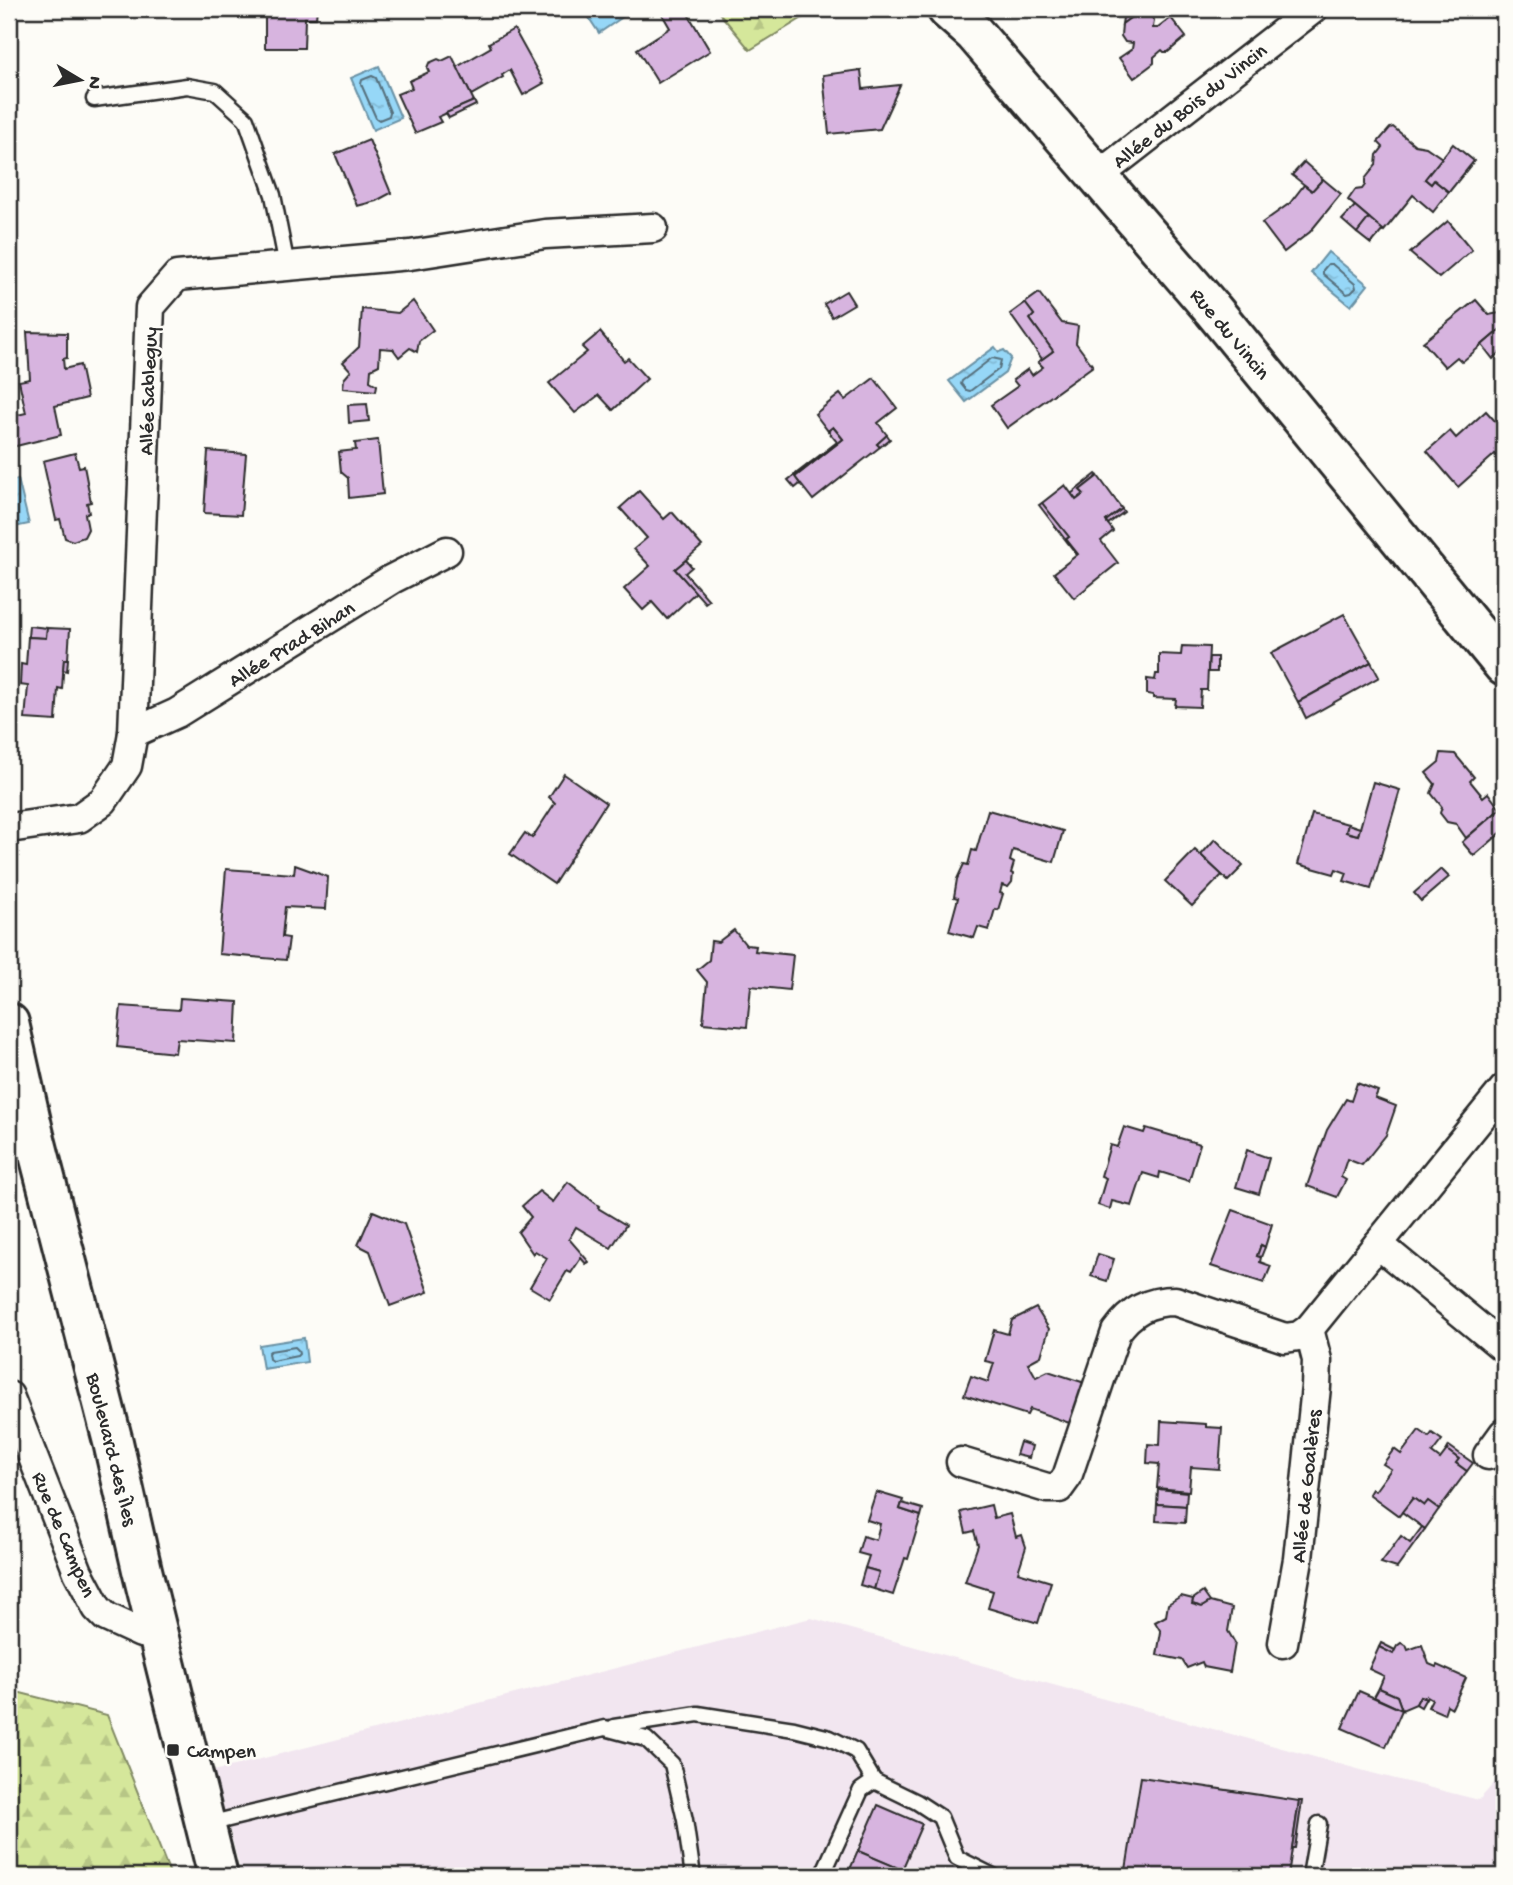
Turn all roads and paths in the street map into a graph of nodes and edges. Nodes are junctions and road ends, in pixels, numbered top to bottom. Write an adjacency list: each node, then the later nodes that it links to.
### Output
1 (947, 9): 4 (main road, Rue du Vincin)
2 (1313, 9): 4 (street, Allée du Bois du Vincin)
3 (94, 99): 6 (lane)
4 (1098, 176): 8 (main road, Rue du Vincin)
5 (653, 228): 6 (street, Allée Sableguy)
6 (287, 266): 9 (street, Allée Sableguy)
7 (447, 551): 9 (street, Allée Prad Bihan)
8 (1504, 666)
9 (133, 733): 10 (street, Allée Sableguy)
10 (9, 828)
11 (9, 1023): 18 (main road, Boulevard des Îles)
12 (1504, 1089): 13 (street)
13 (1378, 1244): 14 (street); 15 (street)
14 (1309, 1329): 17 (street); 19 (street, Allée de Goalères)
15 (1504, 1348)
16 (9, 1396): 18 (street, Rue de Campen)
17 (961, 1462)
18 (159, 1634): 22 (main road, Boulevard des Îles)
19 (1283, 1643)
20 (605, 1728): 21 (lane); 22 (lane); 25 (lane)
21 (874, 1781): 26 (lane); 27 (lane)
22 (206, 1824): 24 (main road, Boulevard des Îles)
23 (1319, 1824): 28 (lane)
24 (218, 1876)
25 (693, 1876)
26 (822, 1876)
27 (993, 1876)
28 (1310, 1876)

